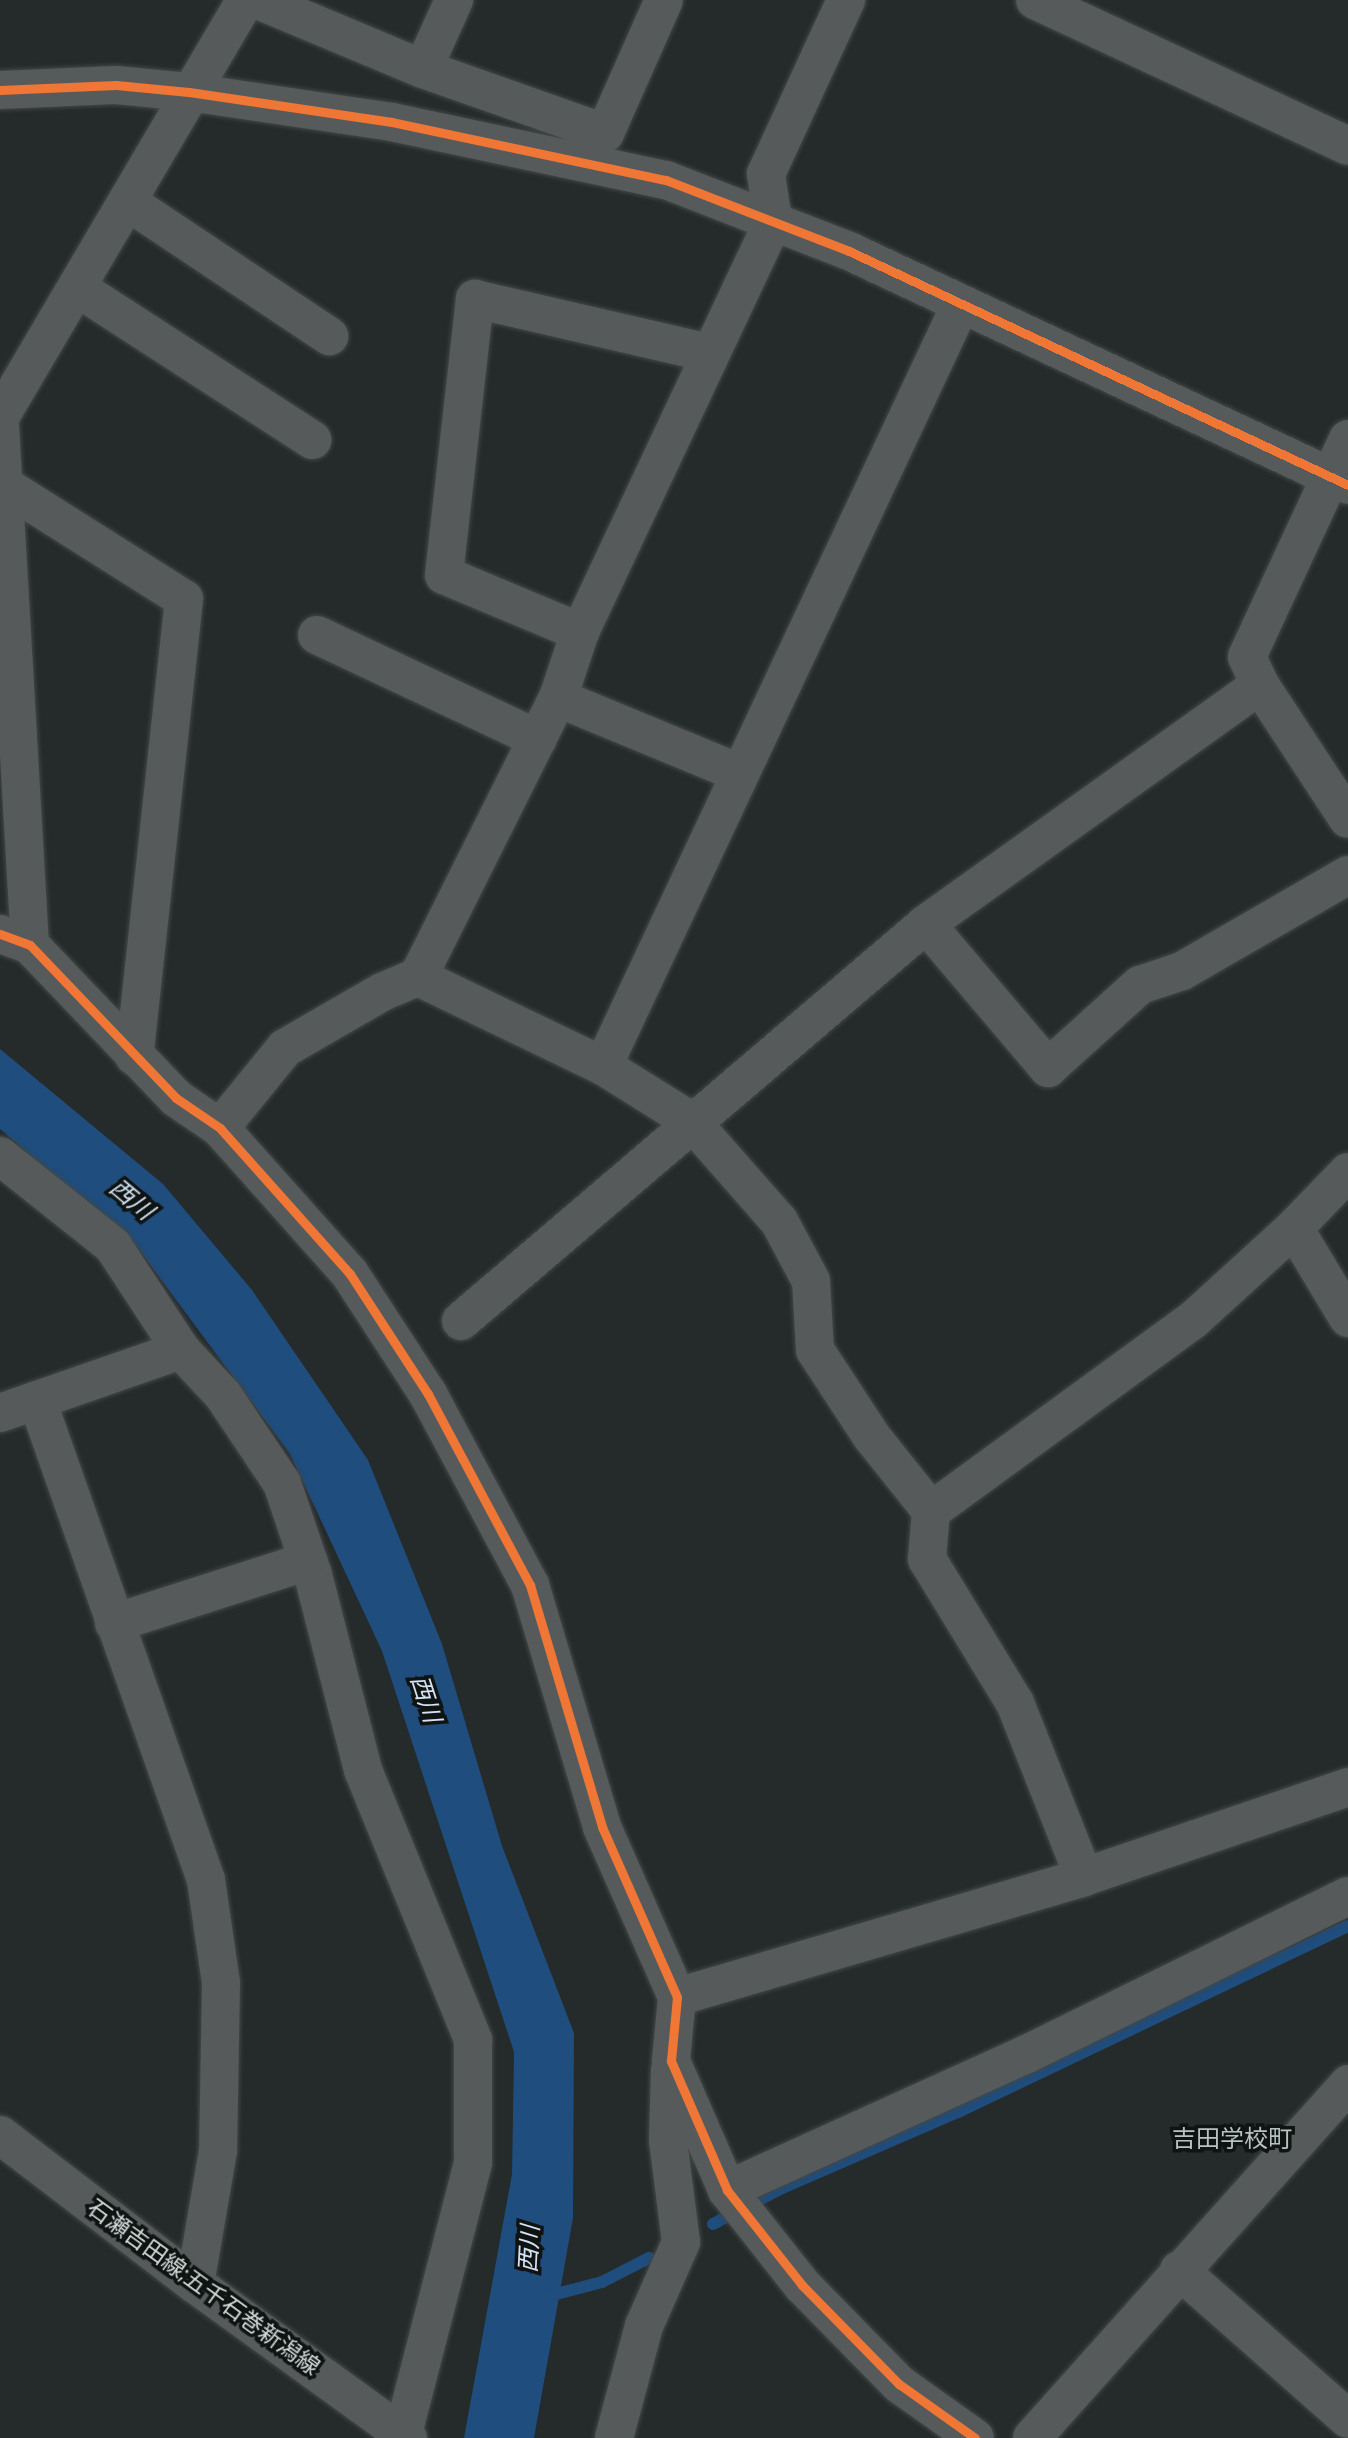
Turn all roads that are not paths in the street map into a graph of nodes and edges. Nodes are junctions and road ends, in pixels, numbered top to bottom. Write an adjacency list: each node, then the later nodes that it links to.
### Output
1 (246, 0): 9 (street)
2 (258, 0): 7 (street)
3 (454, 0): 7 (street)
4 (664, 0): 11 (street)
5 (846, 0): 13 (street)
6 (1035, 0): 10 (street)
7 (423, 69): 11 (street)
8 (0, 90): 9 (street)
9 (189, 92): 11 (street); 12 (street)
10 (1348, 146)
11 (596, 147): 13 (street)
12 (128, 202): 14 (street); 16 (street)
13 (773, 221): 15 (street); 17 (street)
14 (79, 289): 18 (street); 21 (street)
15 (961, 304): 22 (street); 29 (street)
16 (329, 336)
17 (708, 353): 24 (street); 24 (street)
18 (0, 417)
19 (0, 425): 23 (street)
20 (1348, 439): 22 (street)
21 (312, 440)
22 (1340, 481): 26 (street)
23 (2, 484): 33 (street); 35 (street)
24 (580, 632): 27 (street)
25 (317, 635): 28 (street)
26 (1260, 685): 30 (street); 32 (street)
27 (558, 698): 28 (street); 29 (street)
28 (538, 739): 34 (street)
29 (739, 773): 36 (street)
30 (1348, 819)
31 (1348, 875): 32 (street)
32 (926, 924): 37 (street)
33 (15, 939): 35 (street)
34 (418, 977): 36 (street); 38 (street)
35 (134, 1056): 38 (street)
36 (603, 1066): 37 (street)
37 (691, 1121): 43 (street); 47 (street)
38 (220, 1128): 53 (street)
39 (1, 1159): 44 (street)
40 (1348, 1172): 41 (street)
41 (1294, 1228): 42 (street); 47 (street)
42 (1348, 1318)
43 (461, 1321)
44 (181, 1350): 45 (street); 48 (street)
45 (37, 1400): 46 (street); 49 (street)
46 (0, 1413)
47 (931, 1511): 51 (street)
48 (308, 1561): 49 (street); 61 (street)
49 (114, 1623): 59 (street)
50 (1348, 1787): 51 (street)
51 (1084, 1877): 53 (street)
52 (1348, 1896): 57 (street)
53 (677, 1997): 54 (street)
54 (671, 2061): 57 (street); 63 (street)
55 (1348, 2084): 58 (street)
56 (0, 2135): 59 (street, 石瀬吉田線;五千石巻新潟線)
57 (727, 2190): 62 (street)
58 (1179, 2270): 60 (street); 64 (street)
59 (195, 2284): 61 (street, 石瀬吉田線;五千石巻新潟線)
60 (1348, 2419)
61 (406, 2436)
62 (969, 2436)
63 (614, 2438)
64 (1032, 2438)

